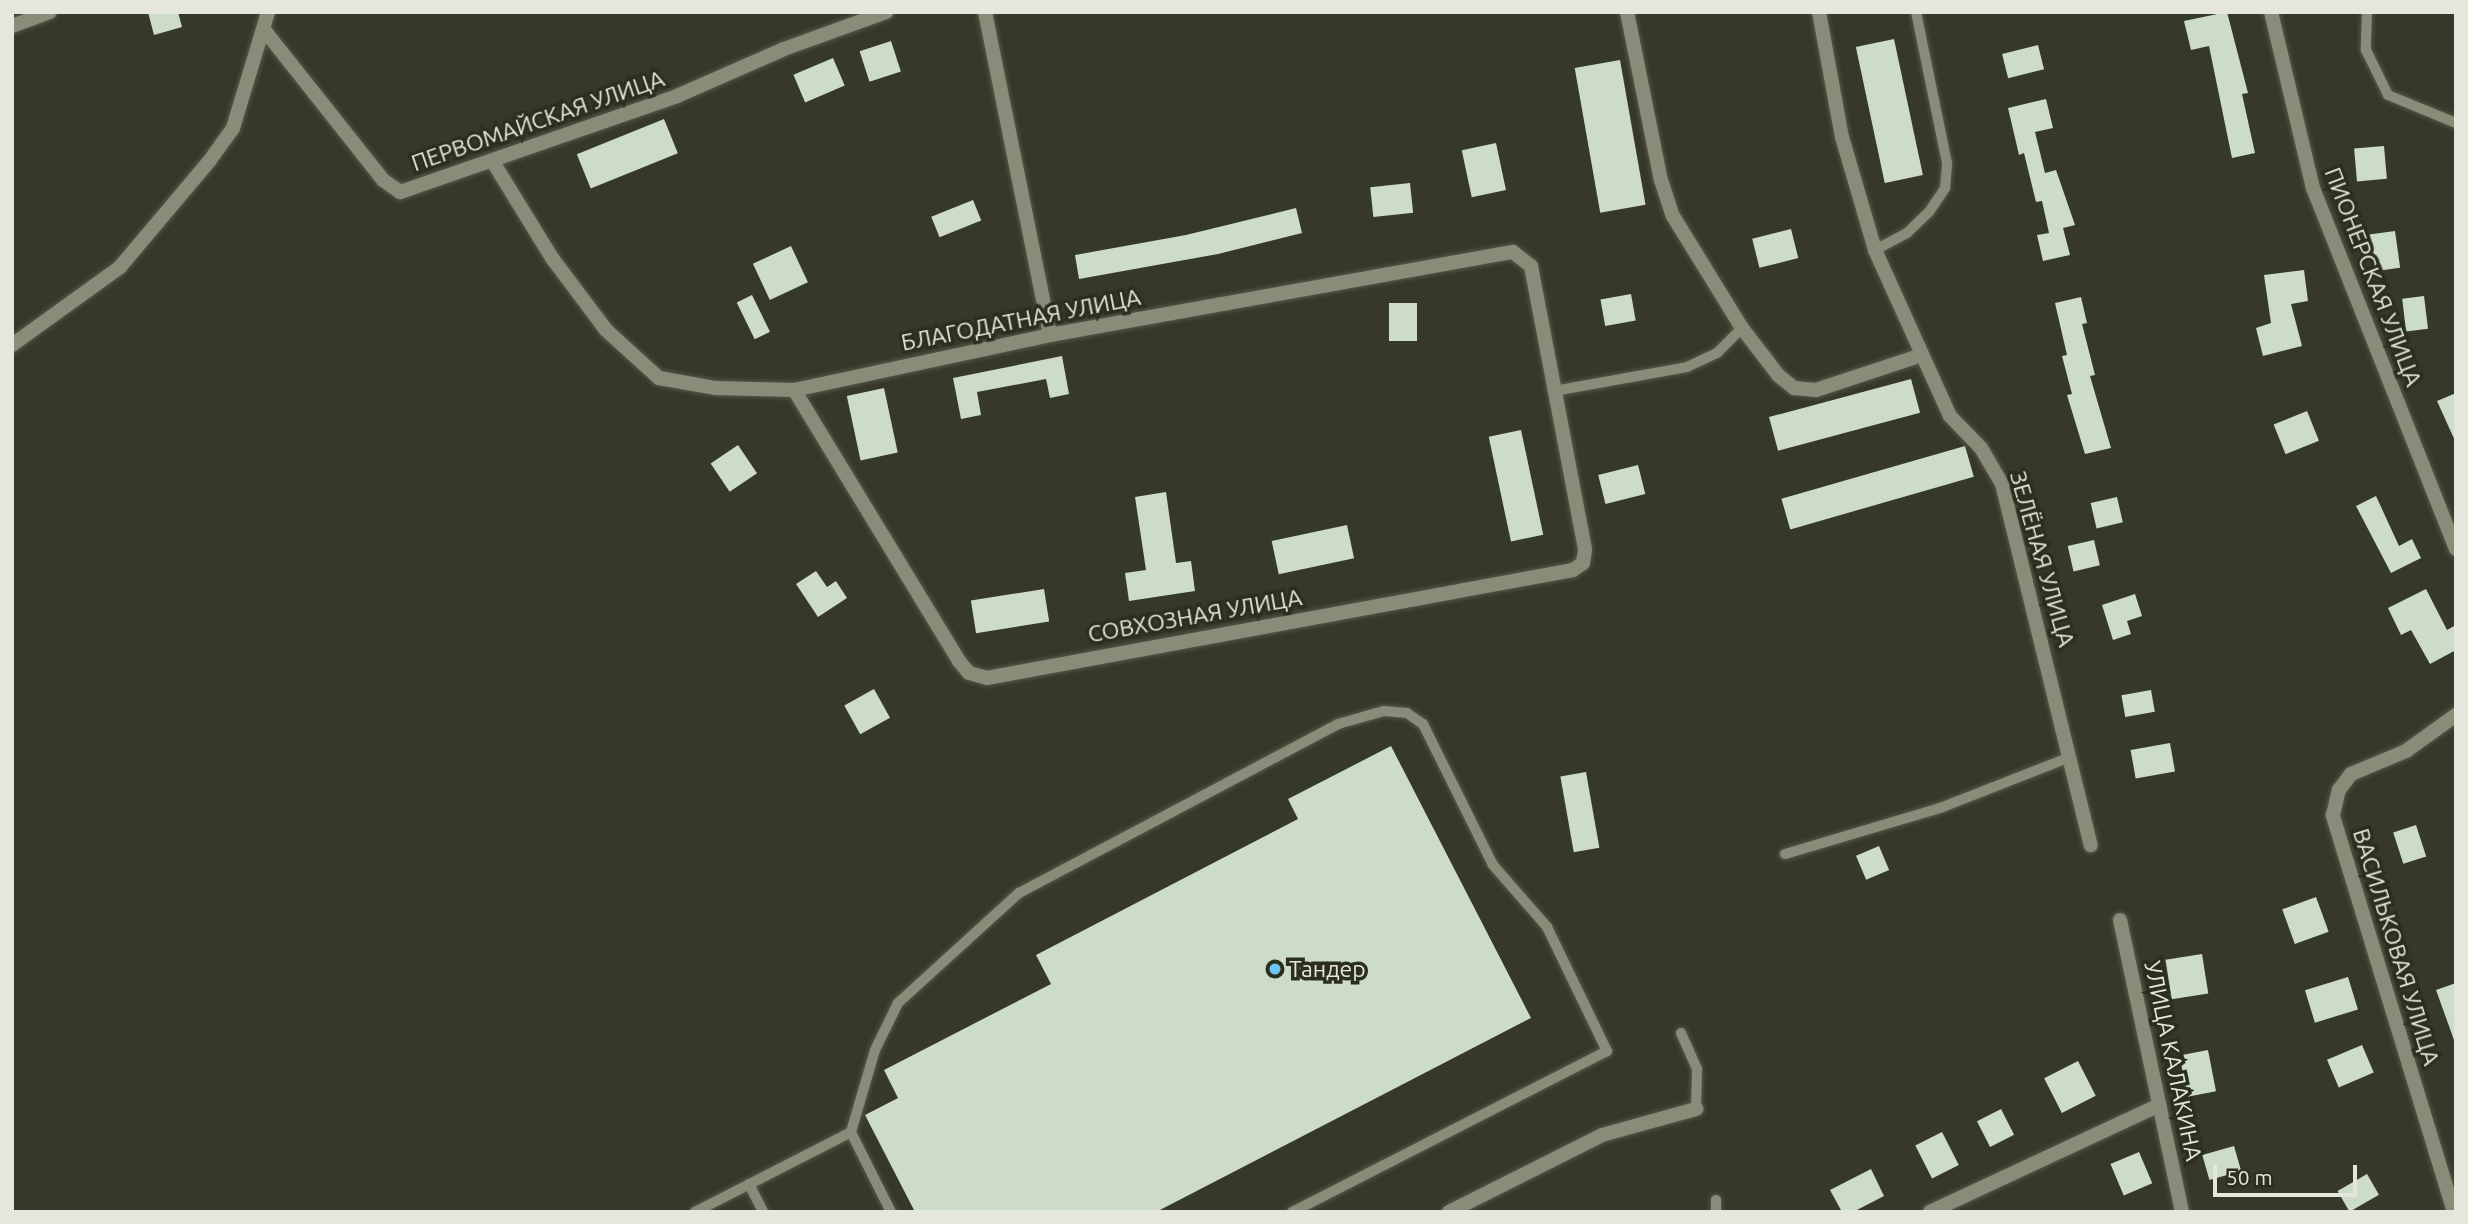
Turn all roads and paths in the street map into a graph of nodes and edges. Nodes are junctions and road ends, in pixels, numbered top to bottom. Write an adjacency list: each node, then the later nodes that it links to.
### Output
1 (50, 12): 10 (street)
2 (268, 12): 11 (street)
3 (886, 12): 13 (street, ПЕРВОМАЙСКАЯ УЛИЦА)
4 (985, 12): 16 (street)
5 (1627, 12): 15 (street)
6 (1819, 12): 14 (street, ЗЕЛЁНАЯ УЛИЦА)
7 (1916, 12): 14 (lane)
8 (2271, 12): 21 (street, ПИОНЕРСКАЯ УЛИЦА)
9 (2368, 12): 12 (lane)
10 (12, 26)
11 (265, 31): 13 (street, ПЕРВОМАЙСКАЯ УЛИЦА); 17 (street)
12 (2456, 123)
13 (493, 162): 19 (street, БЛАГОДАТНАЯ УЛИЦА)
14 (1875, 250): 18 (street, ЗЕЛЁНАЯ УЛИЦА)
15 (1742, 328): 18 (street); 20 (lane)
16 (1050, 335): 19 (street, БЛАГОДАТНАЯ УЛИЦА); 20 (street, БЛАГОДАТНАЯ УЛИЦА)
17 (12, 345)
18 (1919, 356): 23 (street, ЗЕЛЁНАЯ УЛИЦА)
19 (794, 390): 20 (street, СОВХОЗНАЯ УЛИЦА)
20 (1554, 391)
21 (2456, 549)
22 (2456, 715): 41 (street, ВАСИЛЬКОВАЯ УЛИЦА)
23 (2070, 757): 24 (street, ЗЕЛЁНАЯ УЛИЦА); 25 (lane)
24 (2091, 845)
25 (1785, 854)
26 (2120, 920): 28 (street, УЛИЦА КАЛАКИНА)
27 (1681, 1032): 29 (lane)
28 (2159, 1105): 39 (street); 40 (street, УЛИЦА КАЛАКИНА)
29 (1696, 1109): 37 (street)
30 (851, 1132): 31 (lane); 35 (lane); 36 (lane)
31 (749, 1184): 33 (lane); 34 (lane)
32 (1716, 1199): 38 (lane)
33 (695, 1212)
34 (764, 1212)
35 (891, 1212)
36 (1292, 1212)
37 (1449, 1212)
38 (1716, 1212)
39 (1930, 1212)
40 (2182, 1212)
41 (2454, 1212)

